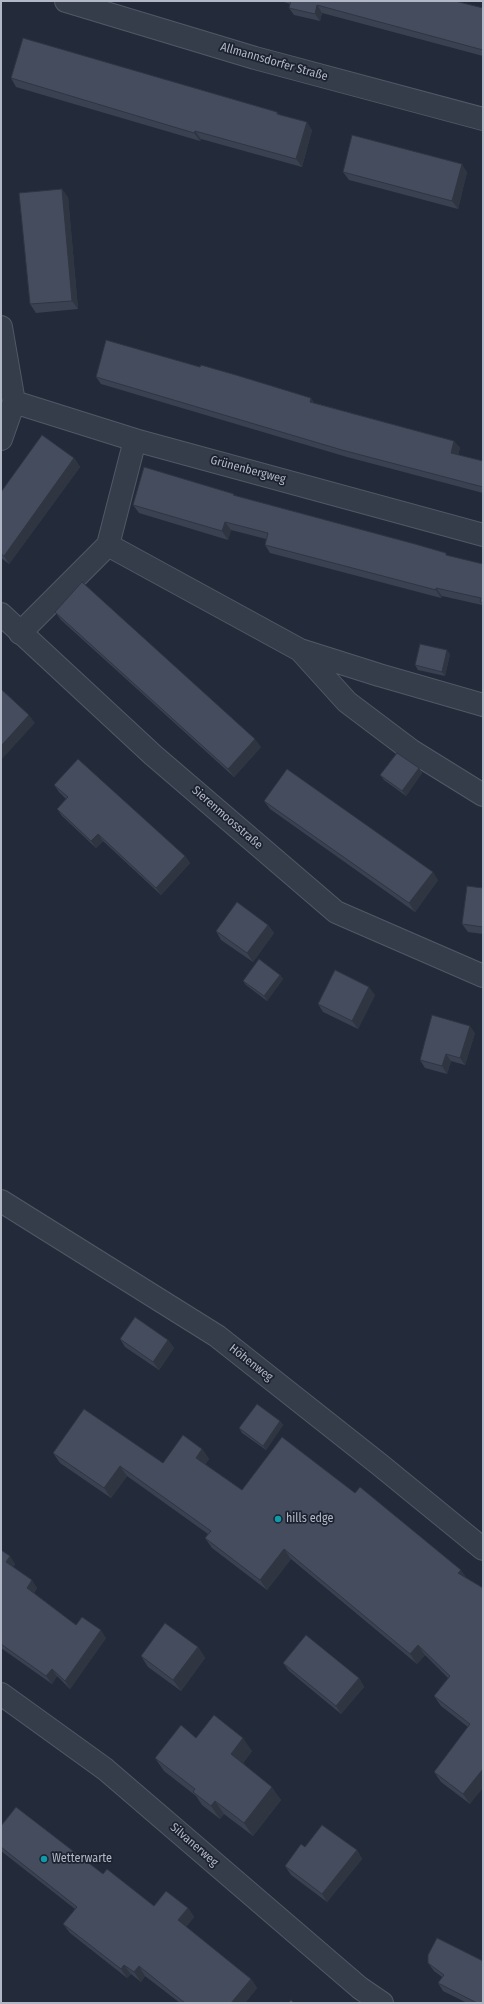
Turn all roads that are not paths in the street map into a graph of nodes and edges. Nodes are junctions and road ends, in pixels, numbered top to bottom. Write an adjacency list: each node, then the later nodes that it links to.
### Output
1 (66, 1): 2 (street, Allmannsdorfer Straße)
2 (483, 119)
3 (1, 327): 4 (street)
4 (14, 402): 5 (street); 6 (street, Grünenbergweg)
5 (1, 439)
6 (135, 440): 7 (street, Grünenbergweg); 8 (street)
7 (483, 535)
8 (108, 545): 10 (street); 11 (street)
9 (1, 614): 10 (street, Sierenmoosstraße)
10 (20, 633): 14 (street, Sierenmoosstraße)
11 (300, 650): 12 (street); 13 (street)
12 (483, 705)
13 (483, 795)
14 (483, 976)
15 (1, 1201): 16 (street, Höhenweg)
16 (483, 1549)
17 (1, 1694): 18 (street, Silvanerweg)
18 (382, 2003)

